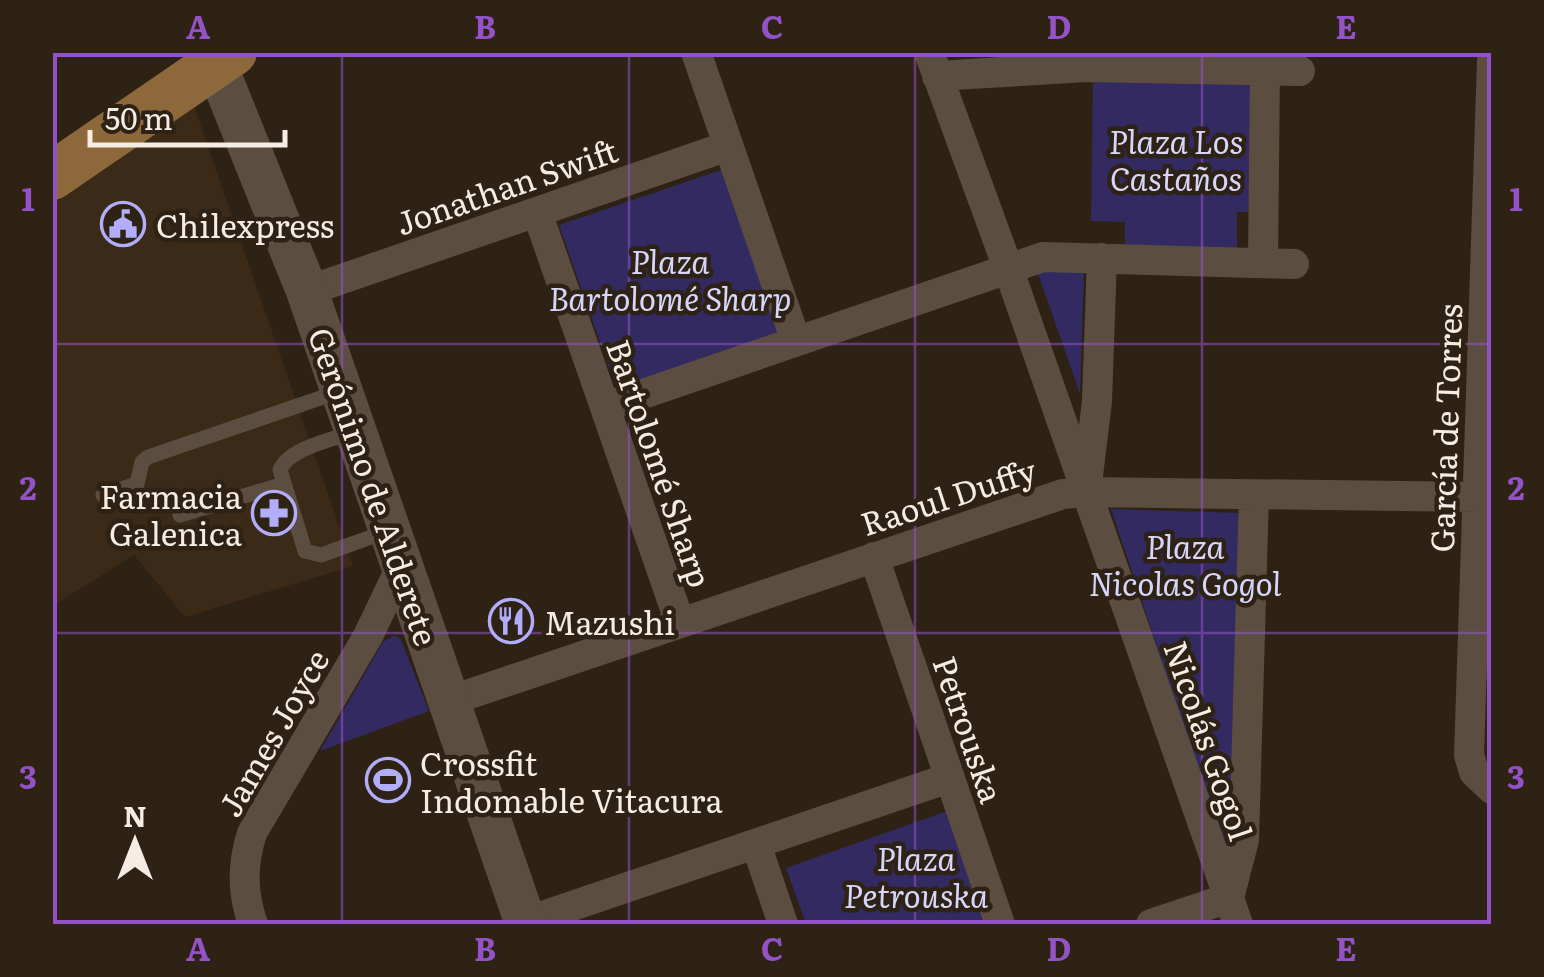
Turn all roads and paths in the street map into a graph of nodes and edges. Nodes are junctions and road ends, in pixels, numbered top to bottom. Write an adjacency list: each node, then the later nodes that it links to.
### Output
1 (696, 52): 8 (street)
2 (210, 55): 7 (main road); 9 (main road); 16 (main road, Gerónimo de Alderete)
3 (1492, 61): 10 (street, García de Torres)
4 (933, 64): 5 (street, Nicolás Gogol); 15 (street, Nicolás Gogol)
5 (1265, 70): 6 (street, Nicolás Gogol); 13 (street)
6 (1300, 71)
7 (52, 140)
8 (728, 146): 11 (street, Jonathan Swift); 17 (street)
9 (52, 176)
10 (1489, 209): 25 (street, García de Torres)
11 (537, 212): 16 (street, Jonathan Swift); 19 (street, Bartolomé Sharp)
12 (1102, 258): 13 (street); 15 (street); 22 (street, Nicolás Gogol)
13 (1263, 264): 14 (street)
14 (1294, 264)
15 (1008, 268): 17 (street); 22 (street, Nicolás Gogol)
16 (307, 291): 18 (main road, Gerónimo de Alderete)
17 (796, 341): 19 (street)
18 (341, 390): 20 (main road, Gerónimo de Alderete); 23 (lane)
19 (604, 407): 30 (street, Bartolomé Sharp)
20 (355, 432): 21 (lane); 27 (main road, Gerónimo de Alderete)
21 (284, 484): 26 (lane); 27 (lane)
22 (1086, 492): 24 (street, Raoul Duffy); 28 (street, Raoul Duffy); 36 (street, Nicolás Gogol)
23 (103, 495)
24 (1254, 495): 25 (street, Raoul Duffy); 36 (street, Nicolás Gogol)
25 (1484, 496): 34 (street, García de Torres)
26 (180, 515)
27 (396, 548): 29 (main road, Gerónimo de Alderete); 31 (street, James Joyce)
28 (874, 557): 30 (street, Raoul Duffy); 33 (street, Petrouska)
29 (418, 613): 31 (street, James Joyce); 32 (main road, Gerónimo de Alderete)
30 (680, 623): 32 (street, Raoul Duffy)
31 (368, 636): 38 (street, James Joyce)
32 (449, 702): 37 (main road, Gerónimo de Alderete)
33 (950, 778): 35 (street); 40 (street, Petrouska)
34 (1492, 789)
35 (756, 844): 37 (street); 39 (street)
36 (1234, 911): 41 (street)
37 (526, 923)
38 (253, 924)
39 (783, 924)
40 (1000, 924)
41 (1151, 924)

